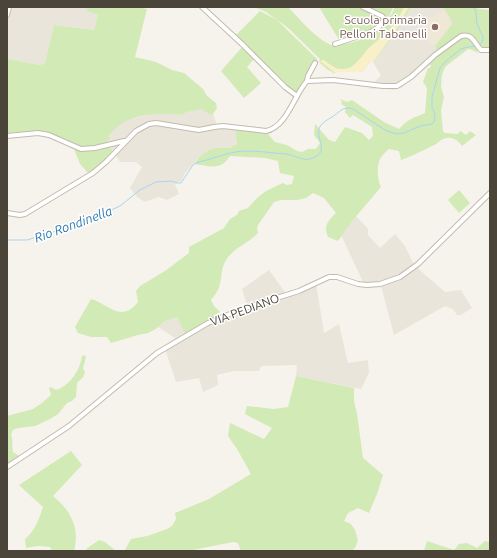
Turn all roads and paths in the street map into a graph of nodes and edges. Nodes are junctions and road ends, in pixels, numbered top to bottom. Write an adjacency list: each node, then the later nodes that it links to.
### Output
1 (9, 7): 4 (street)
2 (202, 7): 9 (street)
3 (363, 7): 5 (street)
4 (7, 15)
5 (335, 44)
6 (490, 50): 8 (street)
7 (315, 63): 8 (street)
8 (307, 81): 9 (street)
9 (297, 96): 11 (street)
10 (7, 136): 11 (street)
11 (126, 140): 13 (street)
12 (490, 193): 14 (street, VIA PEDIANO)
13 (7, 213)
14 (7, 467)

